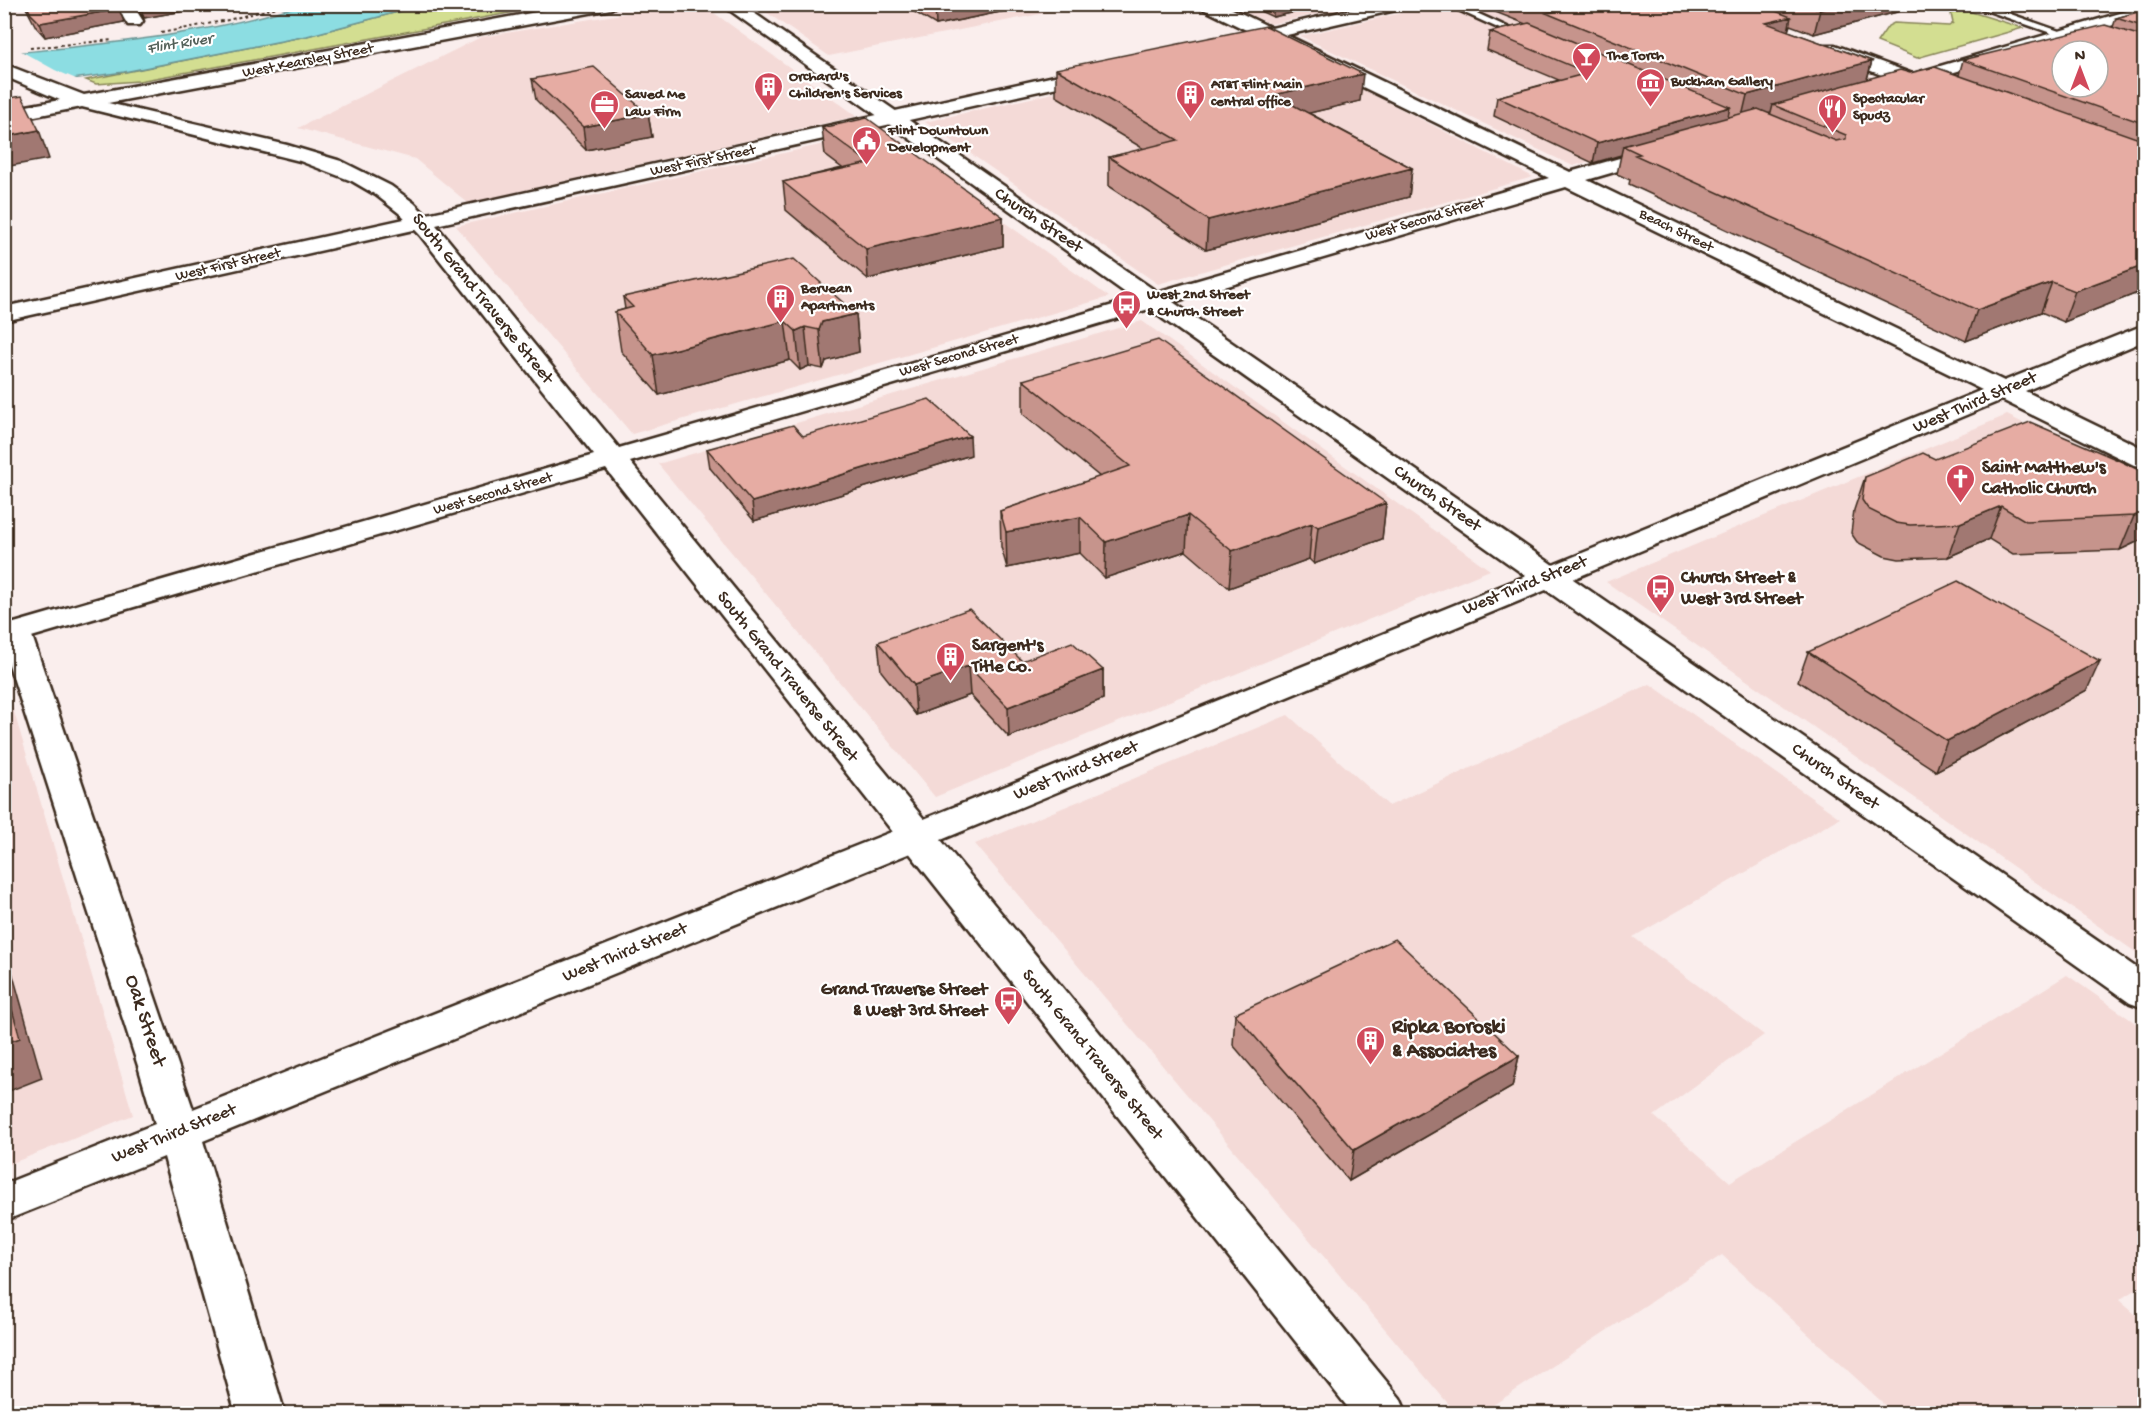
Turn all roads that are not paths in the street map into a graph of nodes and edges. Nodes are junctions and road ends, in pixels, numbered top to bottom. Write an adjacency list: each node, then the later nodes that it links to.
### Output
1 (123, 4): 9 (street)
2 (611, 4): 21 (street, West Kearsley Street)
3 (729, 4): 23 (street, Church Street)
4 (1207, 4): 10 (street, Beach Street)
5 (1400, 4): 10 (street)
6 (1449, 4): 13 (lane)
7 (1972, 4): 11 (lane)
8 (2145, 11): 11 (street)
9 (134, 21)
10 (1269, 34): 15 (street); 25 (street, Beach Street)
11 (2062, 34): 12 (lane); 18 (street)
12 (2076, 39)
13 (1533, 40)
14 (1809, 41): 18 (street)
15 (1212, 47)
16 (1122, 67): 23 (street, West First Street)
17 (4, 69): 21 (street, South Grand Traverse Street)
18 (1914, 80): 19 (street); 20 (street)
19 (1939, 89)
20 (1880, 92)
21 (84, 102): 22 (street, West Kearsley Street); 26 (street, South Grand Traverse Street)
22 (4, 116)
23 (892, 119): 26 (street, West First Street); 27 (street, Church Street)
24 (1686, 145): 25 (street, West Second Street)
25 (1568, 178): 27 (street, West Second Street); 30 (street, Beach Street)
26 (421, 222): 28 (street, West First Street); 31 (street, South Grand Traverse Street)
27 (1152, 300): 31 (street, West Second Street); 33 (street, Church Street)
28 (4, 314)
29 (2145, 332): 30 (street, West Third Street)
30 (2005, 391): 32 (street, Beach Street); 33 (street, West Third Street)
31 (612, 458): 34 (street, West Second Street); 35 (street, South Grand Traverse Street)
32 (2145, 459)
33 (1548, 578): 35 (street, West Third Street); 36 (street, Church Street)
34 (10, 634): 37 (street, Oak Street)
35 (917, 836): 37 (street, West Third Street); 40 (street, South Grand Traverse Street)
36 (2145, 993)
37 (179, 1133): 38 (street, West Third Street); 39 (street, Oak Street)
38 (4, 1203)
39 (261, 1413)
40 (1383, 1413)

